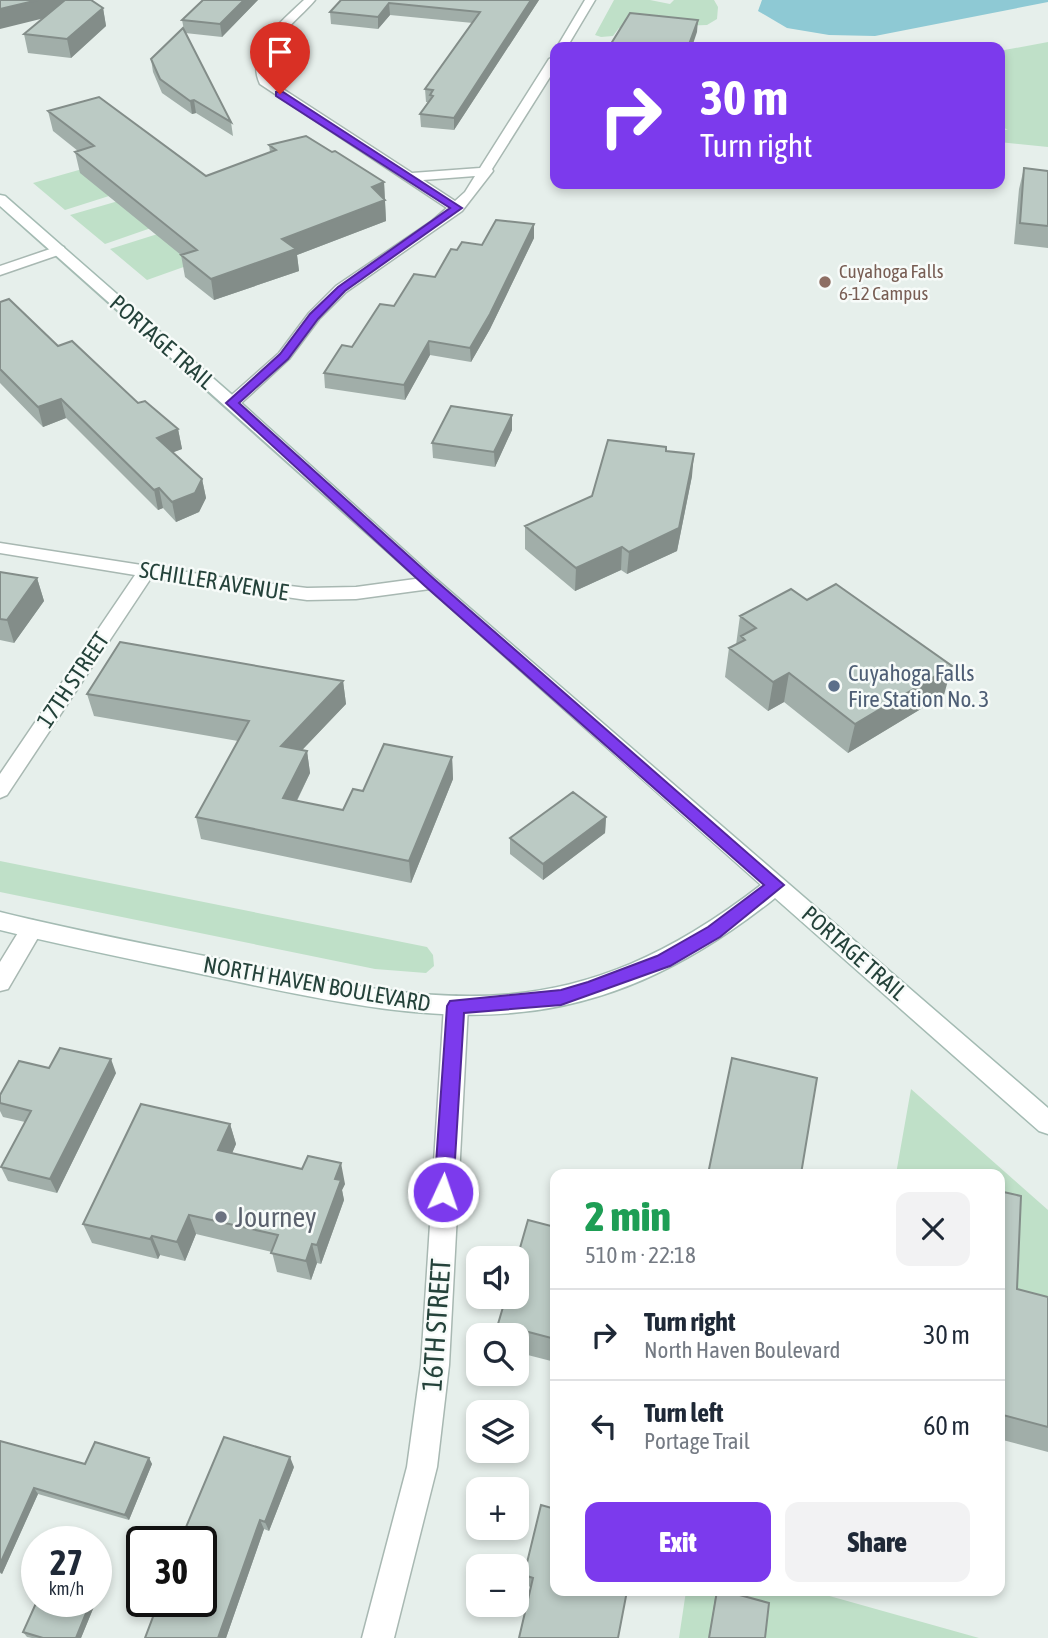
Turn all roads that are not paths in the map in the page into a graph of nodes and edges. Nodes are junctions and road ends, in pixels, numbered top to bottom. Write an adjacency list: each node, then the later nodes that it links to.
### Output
1 (310, 0): 6 (street)
2 (590, 0): 3 (street)
3 (565, 42)
4 (550, 67): 5 (street)
5 (487, 171): 6 (street); 8 (street)
6 (408, 177): 8 (street)
7 (0, 199): 9 (street, PORTAGE TRAIL)
8 (457, 208): 11 (street)
9 (59, 250): 10 (street); 11 (street, PORTAGE TRAIL)
10 (0, 271)
11 (232, 403): 14 (street, PORTAGE TRAIL)
12 (0, 548): 13 (street, SCHILLER AVENUE)
13 (147, 570): 14 (street, SCHILLER AVENUE); 15 (street, 17TH STREET)
14 (430, 583): 16 (street, PORTAGE TRAIL)
15 (0, 790)
16 (776, 885): 20 (street, NORTH HAVEN BOULEVARD); 21 (street, PORTAGE TRAIL)
17 (0, 921): 18 (street, NORTH HAVEN BOULEVARD)
18 (32, 929): 19 (street); 20 (street, NORTH HAVEN BOULEVARD)
19 (0, 982)
20 (456, 1006): 22 (street, 16TH STREET)
21 (1048, 1123)
22 (378, 1638)

